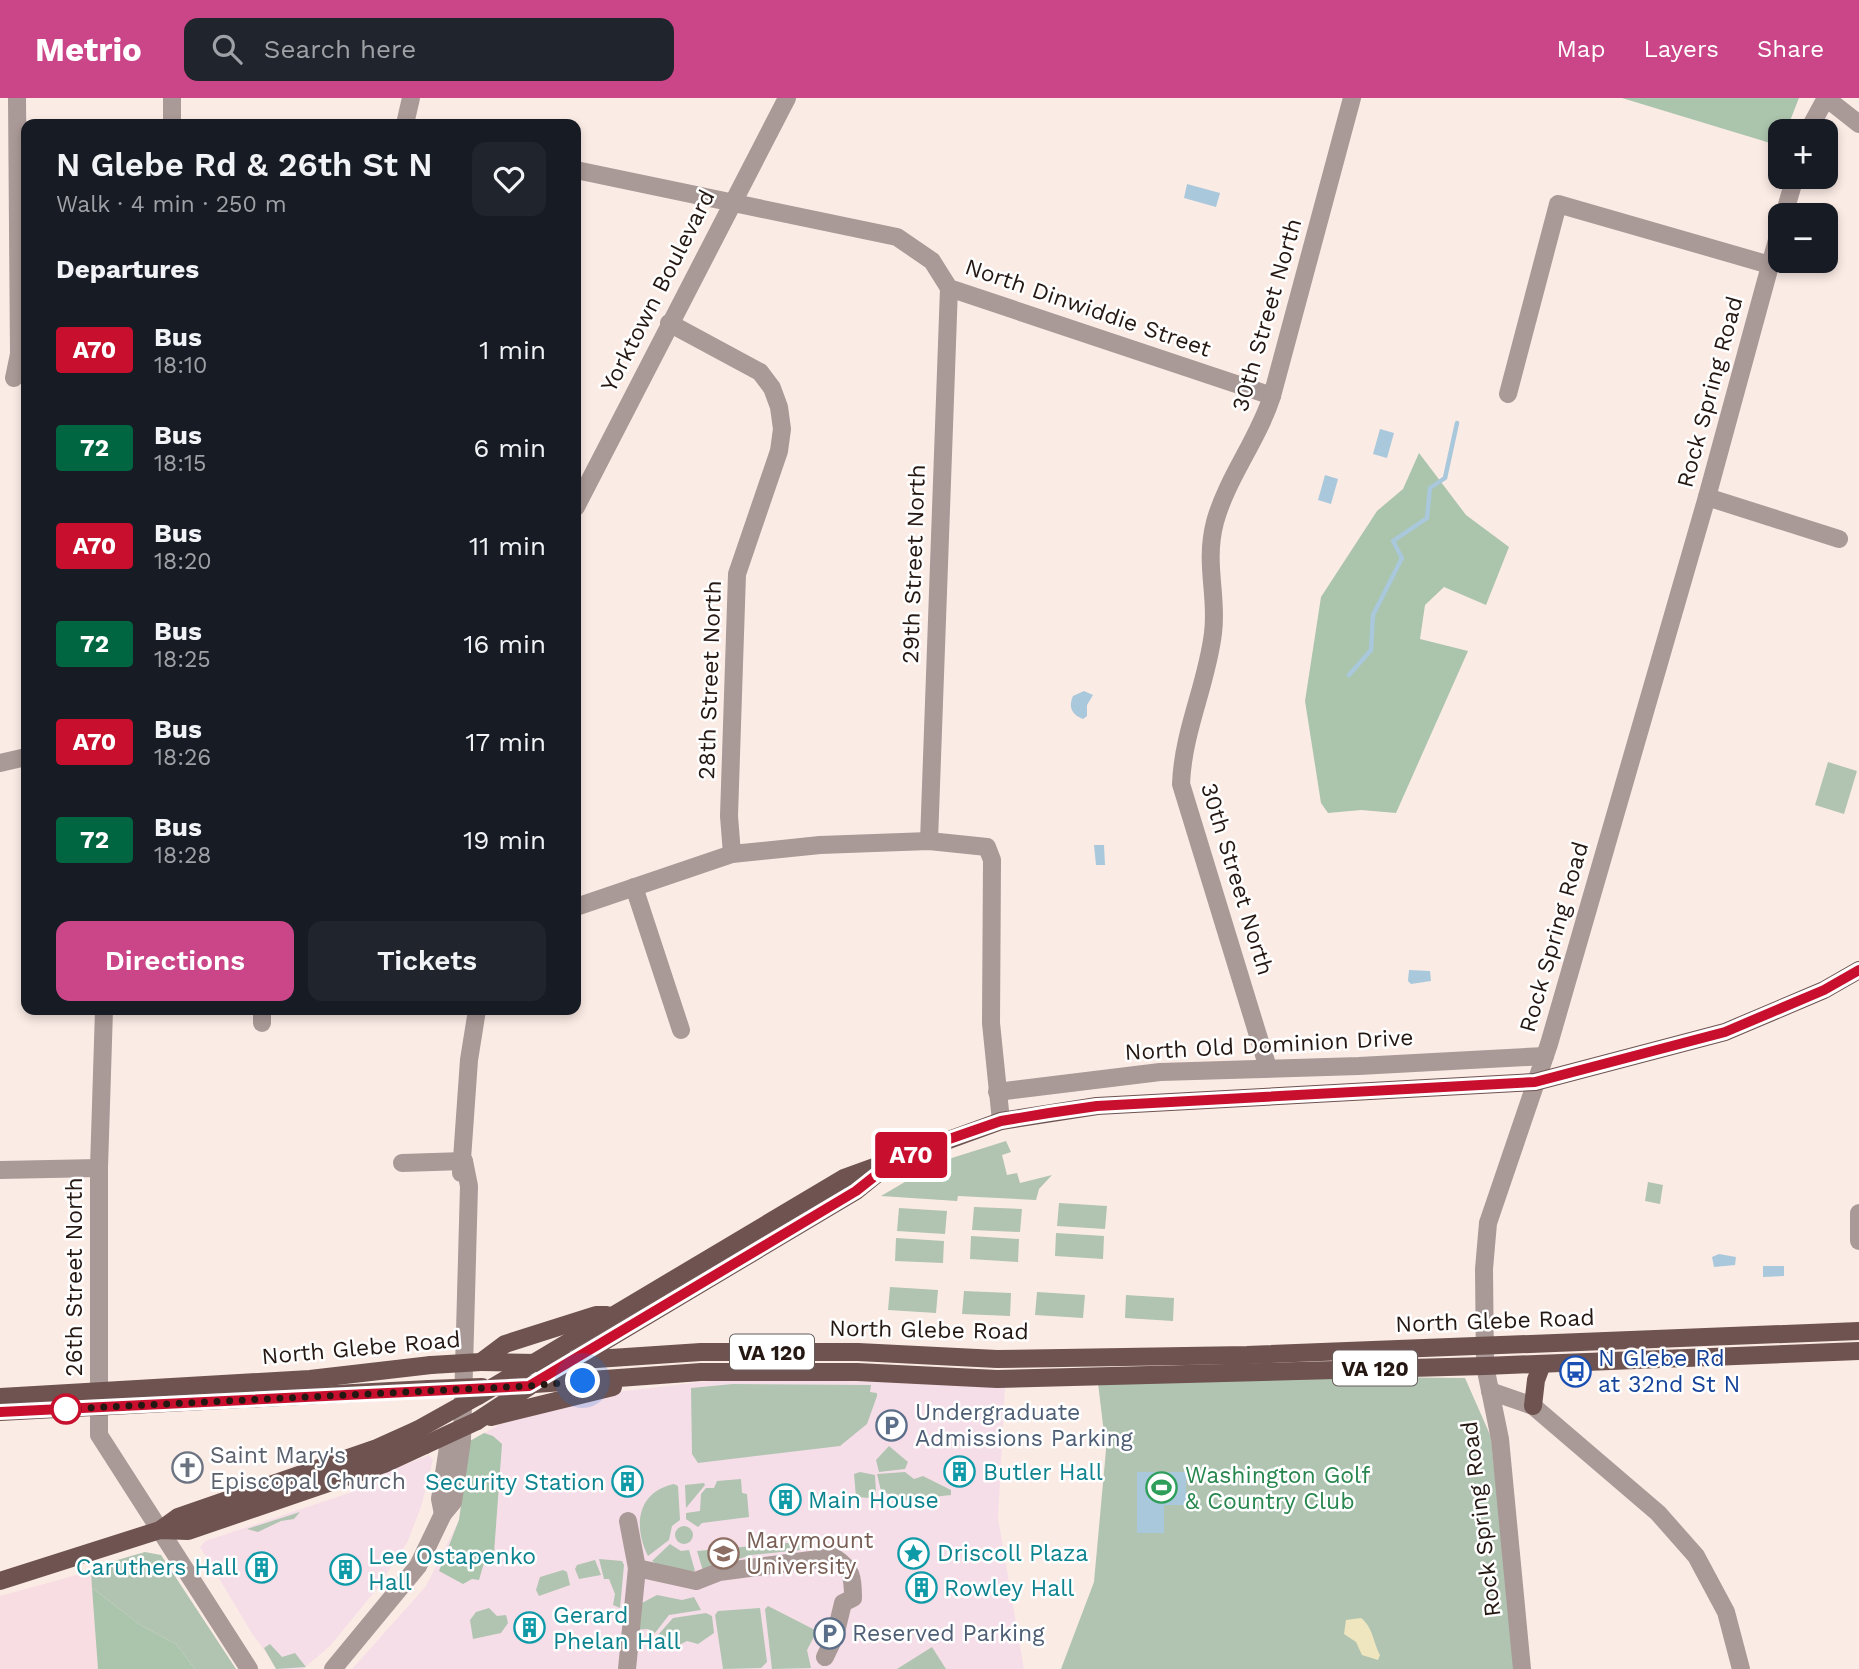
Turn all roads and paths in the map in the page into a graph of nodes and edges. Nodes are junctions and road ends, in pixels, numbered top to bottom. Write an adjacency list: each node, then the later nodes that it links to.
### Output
1 (17, 98): 13 (street)
2 (172, 98): 7 (street)
3 (411, 98): 8 (street)
4 (787, 98): 12 (street, Yorktown Boulevard)
5 (1352, 98): 20 (street, 30th Street North)
6 (1826, 98): 9 (street); 10 (street)
7 (172, 119)
8 (406, 119)
9 (1815, 119)
10 (1859, 124)
11 (581, 171): 12 (street, North Dinwiddie Street)
12 (731, 203): 16 (street, North Dinwiddie Street); 17 (street, Yorktown Boulevard)
13 (9, 256): 18 (street)
14 (1768, 264): 19 (street)
15 (1768, 272): 22 (street, Rock Spring Road)
16 (949, 288): 20 (street, North Dinwiddie Street); 26 (street, 29th Street North)
17 (669, 323): 21 (street, Yorktown Boulevard); 27 (street, 28th Street North)
18 (14, 378)
19 (1508, 394)
20 (1272, 396): 35 (street, 30th Street North)
21 (581, 497)
22 (1707, 497): 23 (street); 34 (street, Rock Spring Road)
23 (1839, 539)
24 (21, 758): 25 (street)
25 (0, 763)
26 (929, 841): 27 (street); 37 (street)
27 (732, 854): 28 (street)
28 (634, 887): 29 (street); 33 (street)
29 (581, 904)
30 (1859, 970): 36 (main road)
31 (104, 1015): 42 (street, 26th Street North)
32 (476, 1015): 39 (street)
33 (681, 1030)
34 (1545, 1056): 35 (street, North Old Dominion Drive); 36 (street, Rock Spring Road)
35 (1268, 1068): 37 (street, North Old Dominion Drive)
36 (1535, 1082): 38 (main road); 48 (street, Rock Spring Road)
37 (997, 1092): 38 (street)
38 (1001, 1121): 41 (main road)
39 (464, 1161): 40 (street); 71 (street)
40 (402, 1163)
41 (890, 1164): 46 (main road); 50 (main road)
42 (99, 1168): 43 (street); 60 (street, 26th Street North)
43 (0, 1170)
44 (1859, 1213): 45 (street)
45 (1859, 1241)
46 (617, 1314): 51 (main road); 52 (main road)
47 (1859, 1331): 48 (main road, North Glebe Road / VA 120)
48 (1485, 1347): 50 (main road, North Glebe Road / VA 120); 54 (street, Rock Spring Road)
49 (1859, 1352): 53 (main road, North Glebe Road / VA 120)
50 (571, 1361): 52 (main road, North Glebe Road / VA 120); 56 (main road)
51 (481, 1362): 52 (main road, North Glebe Road / VA 120); 60 (main road, North Glebe Road / VA 120, bridge)
52 (536, 1363): 57 (main road)
53 (1542, 1364): 54 (main road, North Glebe Road / VA 120); 61 (main road)
54 (1485, 1366): 55 (main road, North Glebe Road / VA 120); 58 (street, Rock Spring Road)
55 (641, 1376): 56 (main road, North Glebe Road / VA 120); 63 (main road)
56 (529, 1386): 57 (main road, North Glebe Road / VA 120); 63 (main road)
57 (484, 1390): 60 (main road, North Glebe Road / VA 120, bridge); 64 (main road, bridge)
58 (1490, 1391): 61 (street); 73 (street, Rock Spring Road)
59 (0, 1396): 60 (main road, North Glebe Road / VA 120)
60 (99, 1399): 62 (main road, North Glebe Road / VA 120); 66 (street, 26th Street North)
61 (1533, 1406): 74 (street)
62 (0, 1412)
63 (477, 1420): 64 (main road, bridge)
64 (421, 1438): 66 (main road)
65 (628, 1521): 67 (street)
66 (160, 1530): 68 (main road); 70 (street, 26th Street North)
67 (637, 1568): 69 (street); 72 (street)
68 (0, 1581)
69 (825, 1657)
70 (249, 1669)
71 (333, 1669)
72 (627, 1669)
73 (1522, 1669)
74 (1741, 1669)

